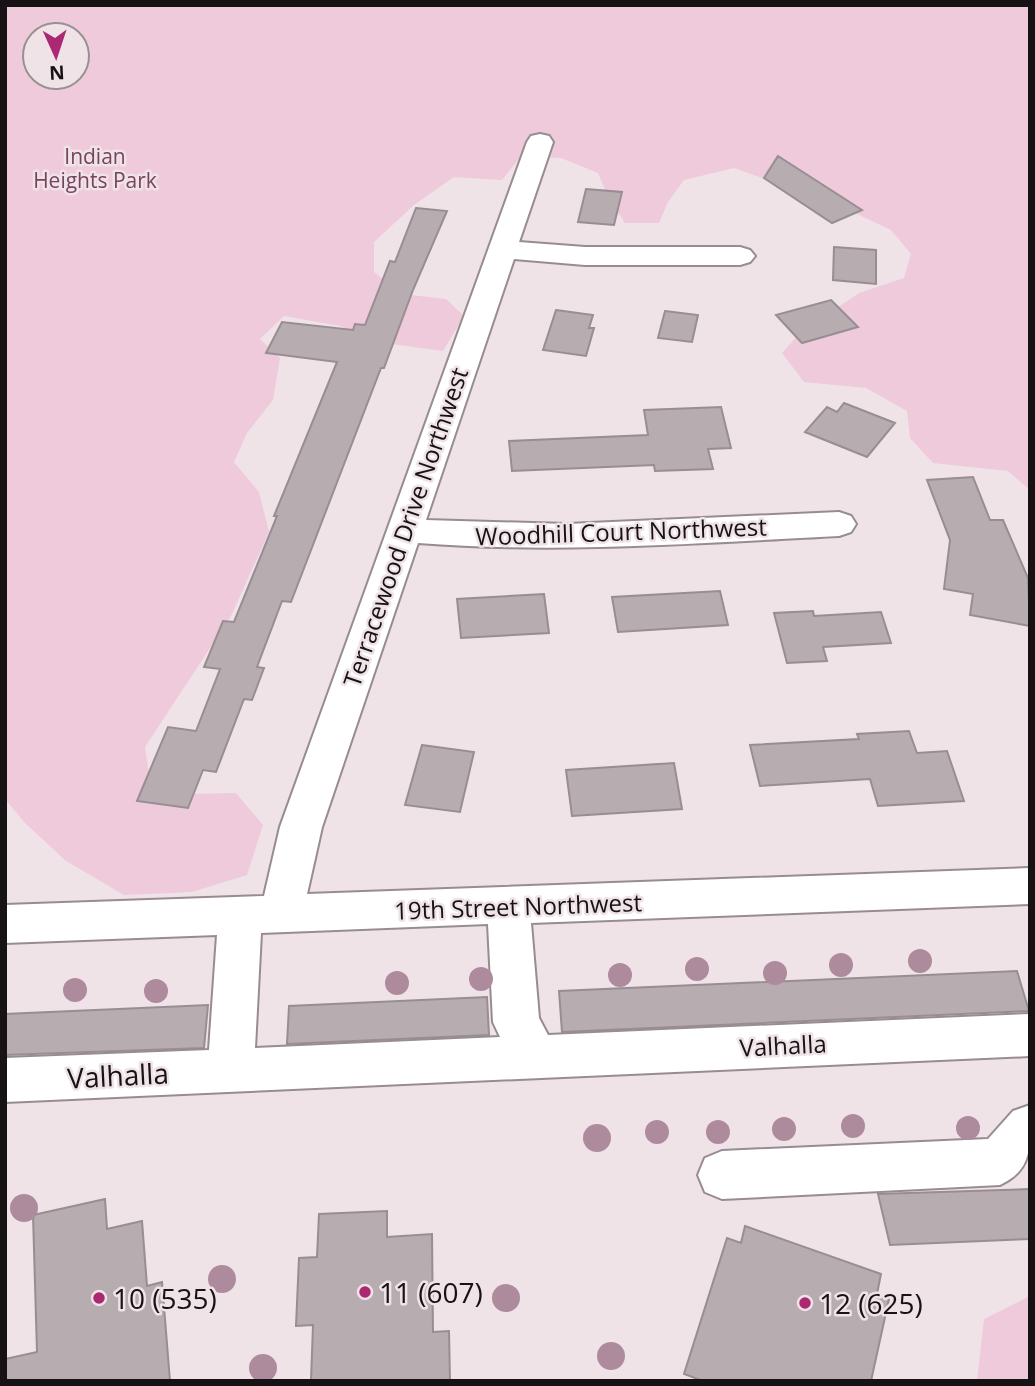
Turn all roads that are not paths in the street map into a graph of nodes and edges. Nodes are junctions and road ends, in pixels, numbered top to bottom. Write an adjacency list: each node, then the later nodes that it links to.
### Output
1 (540, 142): 2 (street, Terracewood Drive Northwest)
2 (503, 250): 3 (street); 5 (street, Terracewood Drive Northwest)
3 (740, 256)
4 (839, 524): 5 (street, Woodhill Court Northwest)
5 (404, 530): 8 (street, Terracewood Drive Northwest)
6 (1030, 886): 7 (street, 19th Street Northwest)
7 (508, 906): 8 (street, 19th Street Northwest); 11 (street)
8 (262, 915): 9 (street, 19th Street Northwest); 12 (street)
9 (5, 924)
10 (1030, 1035): 11 (street, Valhalla)
11 (536, 1057): 12 (street, Valhalla)
12 (231, 1069): 13 (street, Valhalla)
13 (5, 1080)
14 (1030, 1127): 15 (street)
15 (722, 1175)

